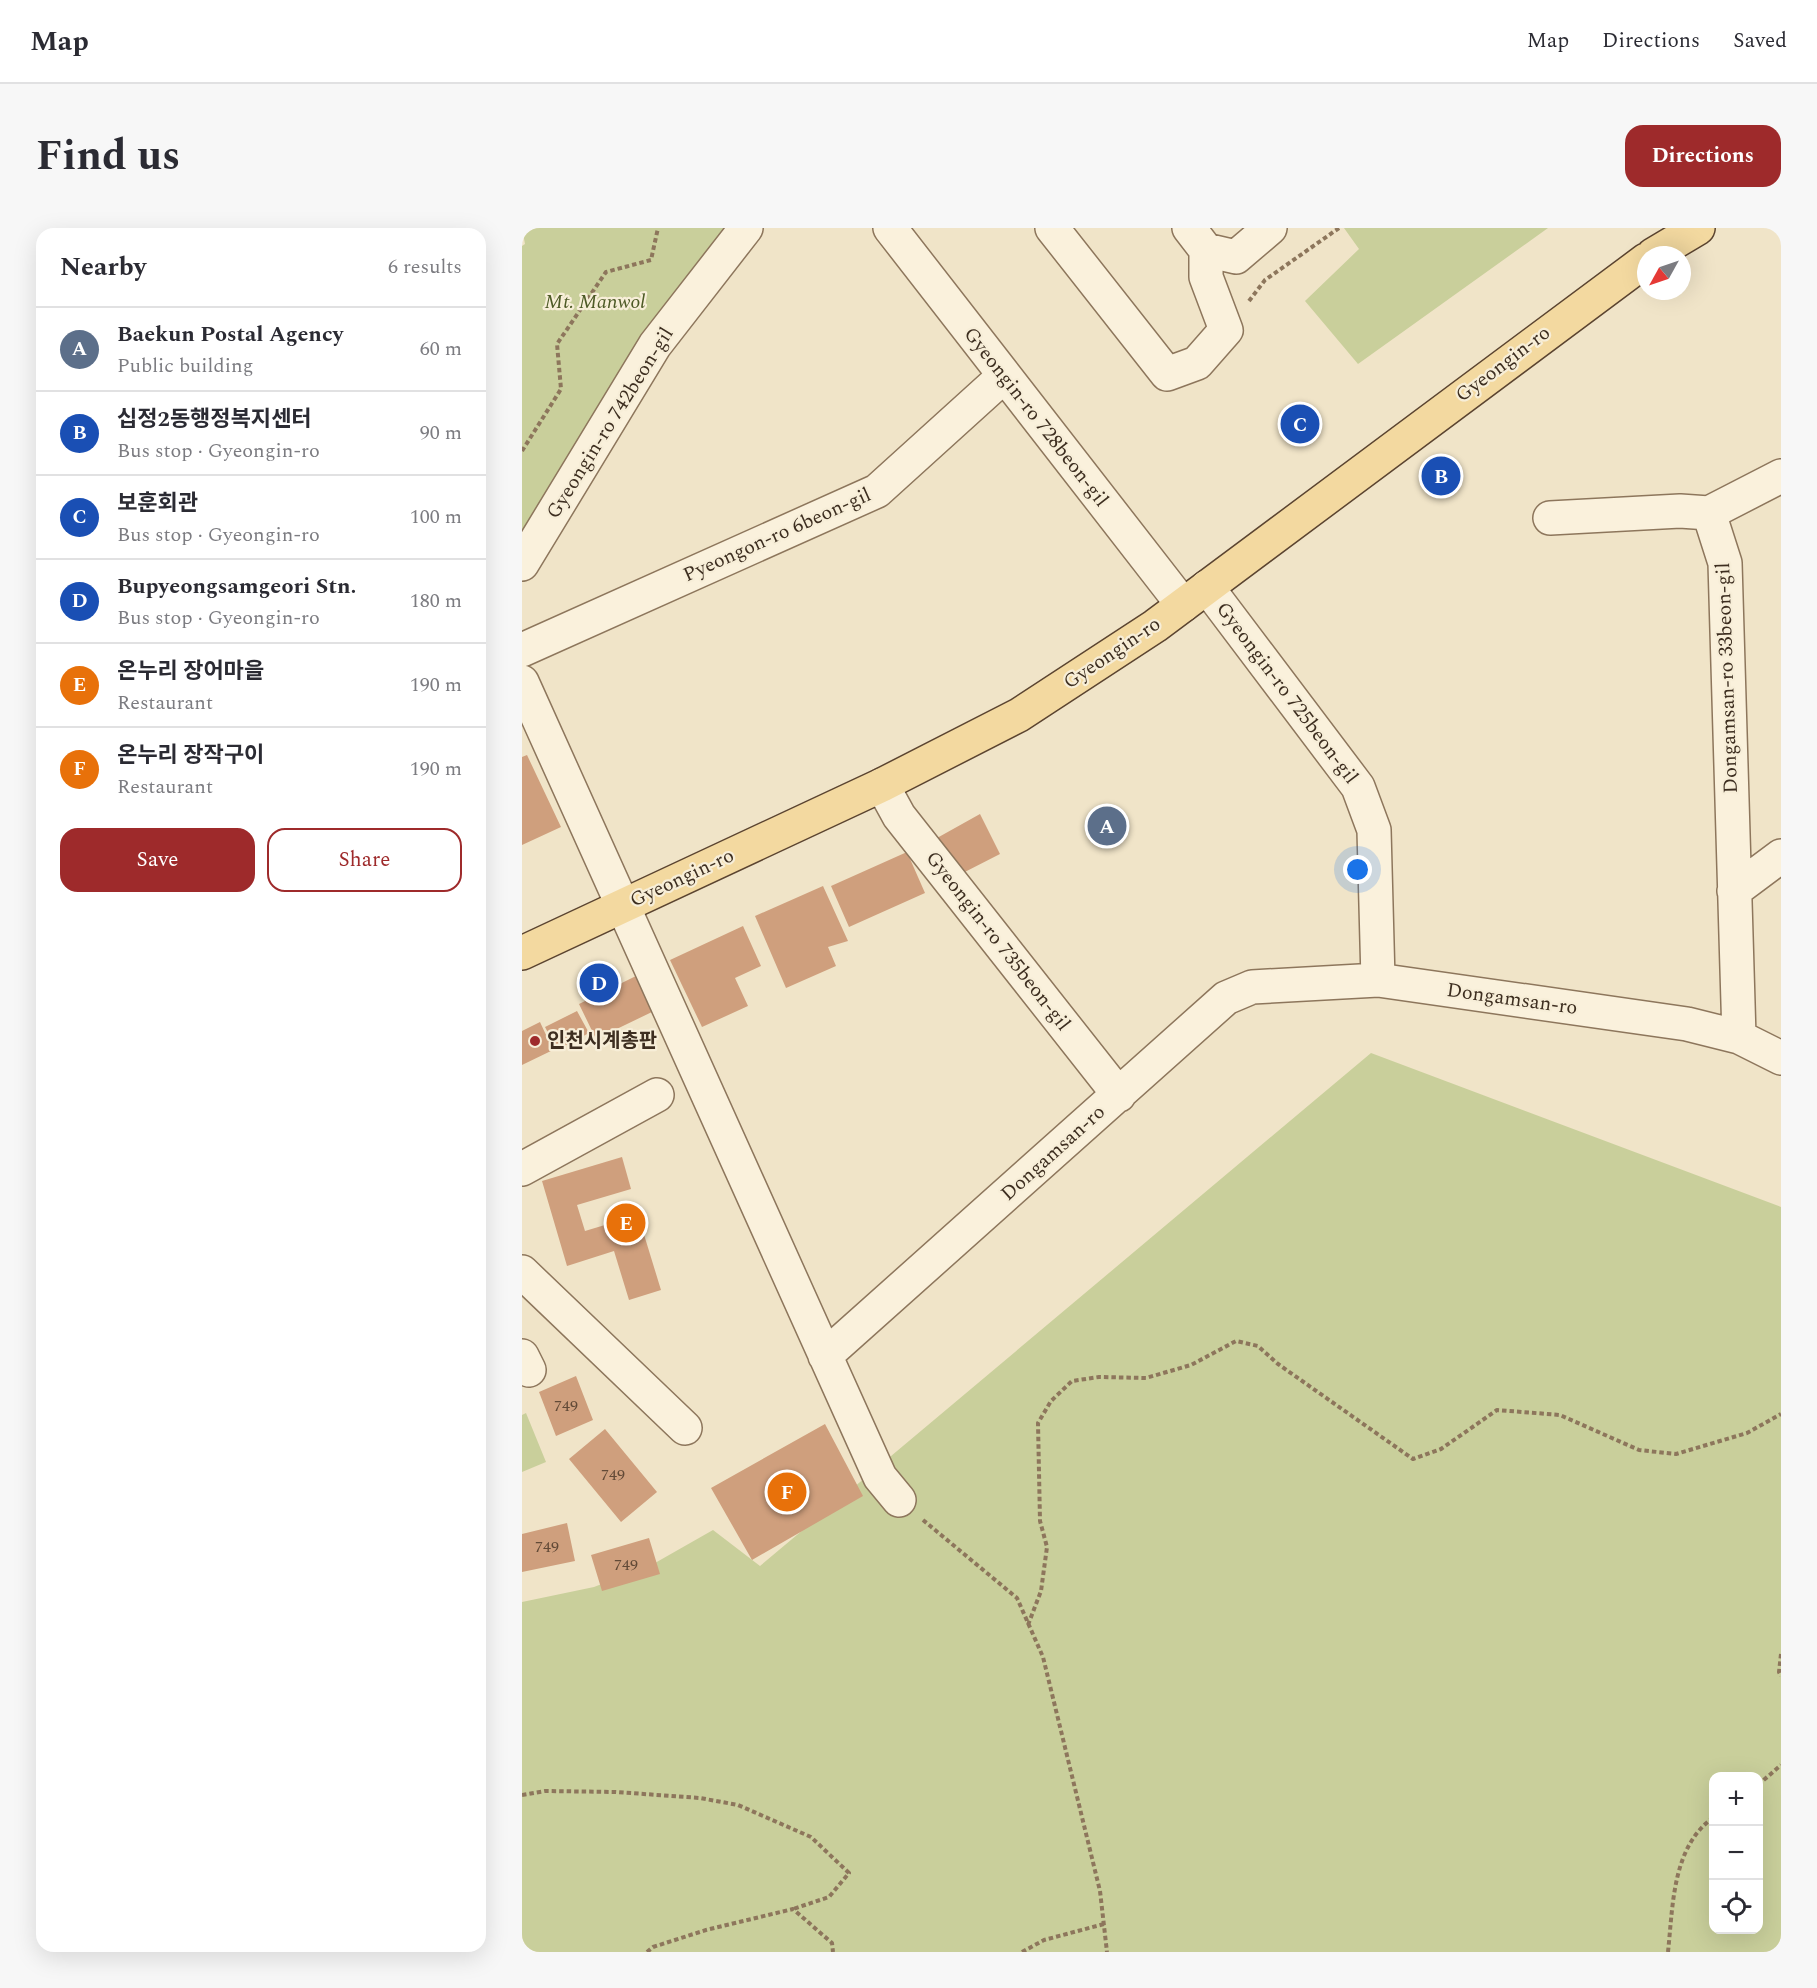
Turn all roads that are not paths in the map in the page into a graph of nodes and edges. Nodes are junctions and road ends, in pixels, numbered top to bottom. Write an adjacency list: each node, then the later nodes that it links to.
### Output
1 (746, 228): 13 (lane, Gyeongin-ro 742beon-gil)
2 (890, 228): 9 (lane, Gyeongin-ro 728beon-gil)
3 (1052, 228): 6 (lane)
4 (1270, 228): 6 (lane)
5 (1698, 228): 7 (main road)
6 (1198, 239)
7 (1668, 246)
8 (1637, 267): 14 (main road, Gyeongin-ro)
9 (1004, 376): 14 (lane, Gyeongin-ro 728beon-gil); 15 (lane, Pyeongon-ro 6beon-gil)
10 (1781, 476): 11 (lane)
11 (1709, 513): 12 (lane); 19 (lane, Dongamsan-ro 33beon-gil)
12 (1550, 518)
13 (522, 564)
14 (1195, 596): 17 (main road, Gyeongin-ro); 22 (lane, Gyeongin-ro 725beon-gil)
15 (522, 650)
16 (522, 682): 20 (lane)
17 (882, 785): 20 (main road, Gyeongin-ro); 26 (lane, Gyeongin-ro 735beon-gil)
18 (1781, 856): 19 (lane)
19 (1734, 891): 23 (lane, Dongamsan-ro 33beon-gil)
20 (622, 906): 21 (main road, Gyeongin-ro); 29 (lane)
21 (522, 953)
22 (1378, 980): 23 (lane, Dongamsan-ro); 26 (lane, Dongamsan-ro)
23 (1739, 1037): 24 (lane, Dongamsan-ro)
24 (1781, 1058)
25 (657, 1095): 27 (lane)
26 (1119, 1095): 29 (lane, Dongamsan-ro)
27 (522, 1169)
28 (522, 1272): 30 (lane)
29 (825, 1356): 31 (lane)
30 (685, 1428)
31 (899, 1500)

